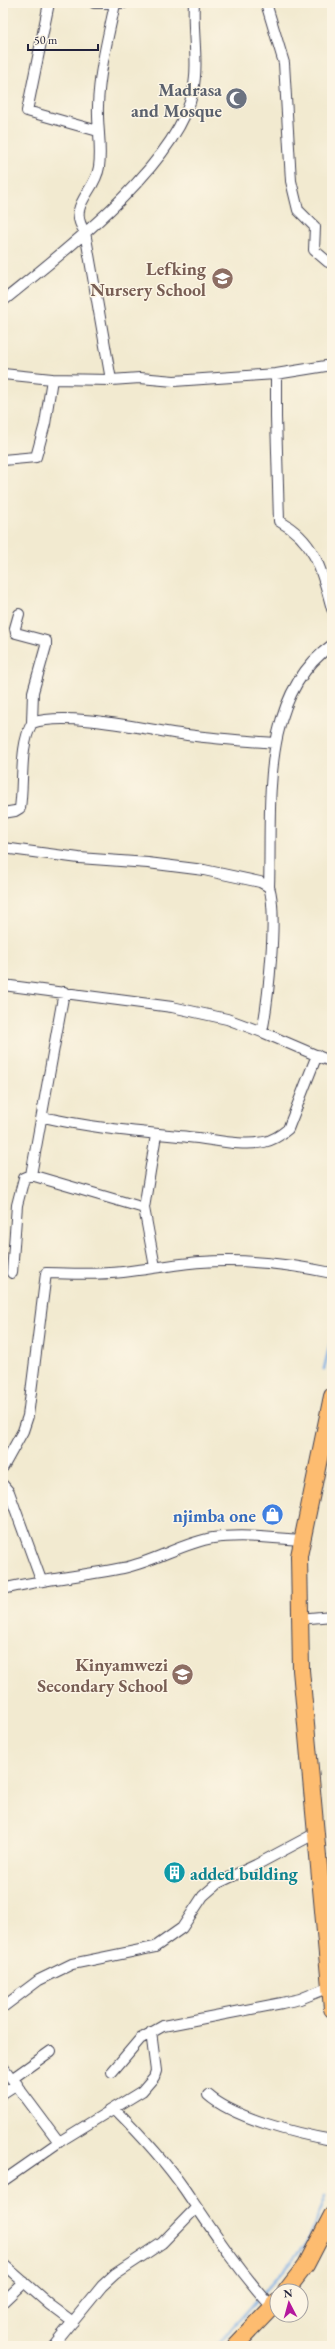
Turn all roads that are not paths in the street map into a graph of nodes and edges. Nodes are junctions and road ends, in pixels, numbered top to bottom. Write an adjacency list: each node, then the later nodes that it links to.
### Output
1 (49, 3): 6 (street)
2 (94, 3): 3 (street)
3 (119, 3): 6 (street)
4 (194, 3): 7 (street)
5 (266, 3): 8 (street)
6 (98, 130): 7 (street)
7 (85, 232): 9 (street); 14 (street)
8 (332, 262)
9 (3, 301)
10 (332, 365): 12 (street)
11 (3, 374): 13 (street)
12 (276, 374): 14 (street); 16 (street)
13 (52, 379): 14 (street); 15 (street)
14 (111, 380)
15 (3, 460)
16 (332, 609)
17 (19, 614): 19 (street)
18 (332, 644): 20 (street)
19 (32, 723): 20 (street); 21 (street)
20 (276, 744): 23 (street)
21 (3, 813)
22 (3, 848): 23 (street)
23 (269, 887): 26 (street)
24 (3, 984): 25 (street)
25 (64, 992): 26 (street); 29 (street)
26 (262, 1032): 27 (street)
27 (317, 1055): 28 (street); 30 (street)
28 (332, 1062)
29 (43, 1116): 30 (street); 31 (street)
30 (156, 1135): 32 (street)
31 (31, 1175): 32 (street); 34 (street)
32 (144, 1208): 33 (street)
33 (155, 1268): 35 (street); 37 (street)
34 (12, 1273)
35 (332, 1273)
36 (332, 1396): 39 (main road)
37 (3, 1467)
38 (3, 1485): 40 (street)
39 (302, 1540): 40 (street); 43 (main road)
40 (40, 1580): 41 (street)
41 (3, 1589)
42 (332, 1616): 43 (street)
43 (299, 1619): 44 (main road)
44 (316, 1833): 45 (main road); 46 (street)
45 (330, 1987): 47 (main road); 48 (street)
46 (3, 2007)
47 (332, 2009)
48 (151, 2032): 51 (street); 55 (street)
49 (52, 2051): 52 (street)
50 (3, 2067): 52 (street)
51 (112, 2072)
52 (15, 2081): 53 (street); 57 (street)
53 (3, 2093)
54 (208, 2094): 56 (street)
55 (115, 2109): 57 (street); 59 (street)
56 (332, 2140)
57 (59, 2142): 58 (street)
58 (3, 2181)
59 (196, 2208): 64 (street); 67 (street)
60 (332, 2215): 63 (main road)
61 (3, 2264): 62 (street)
62 (24, 2282): 65 (street); 67 (street)
63 (292, 2283)
64 (269, 2297)
65 (3, 2302)
66 (269, 2310): 69 (main road)
67 (73, 2322): 68 (street)
68 (53, 2346)
69 (235, 2346)

